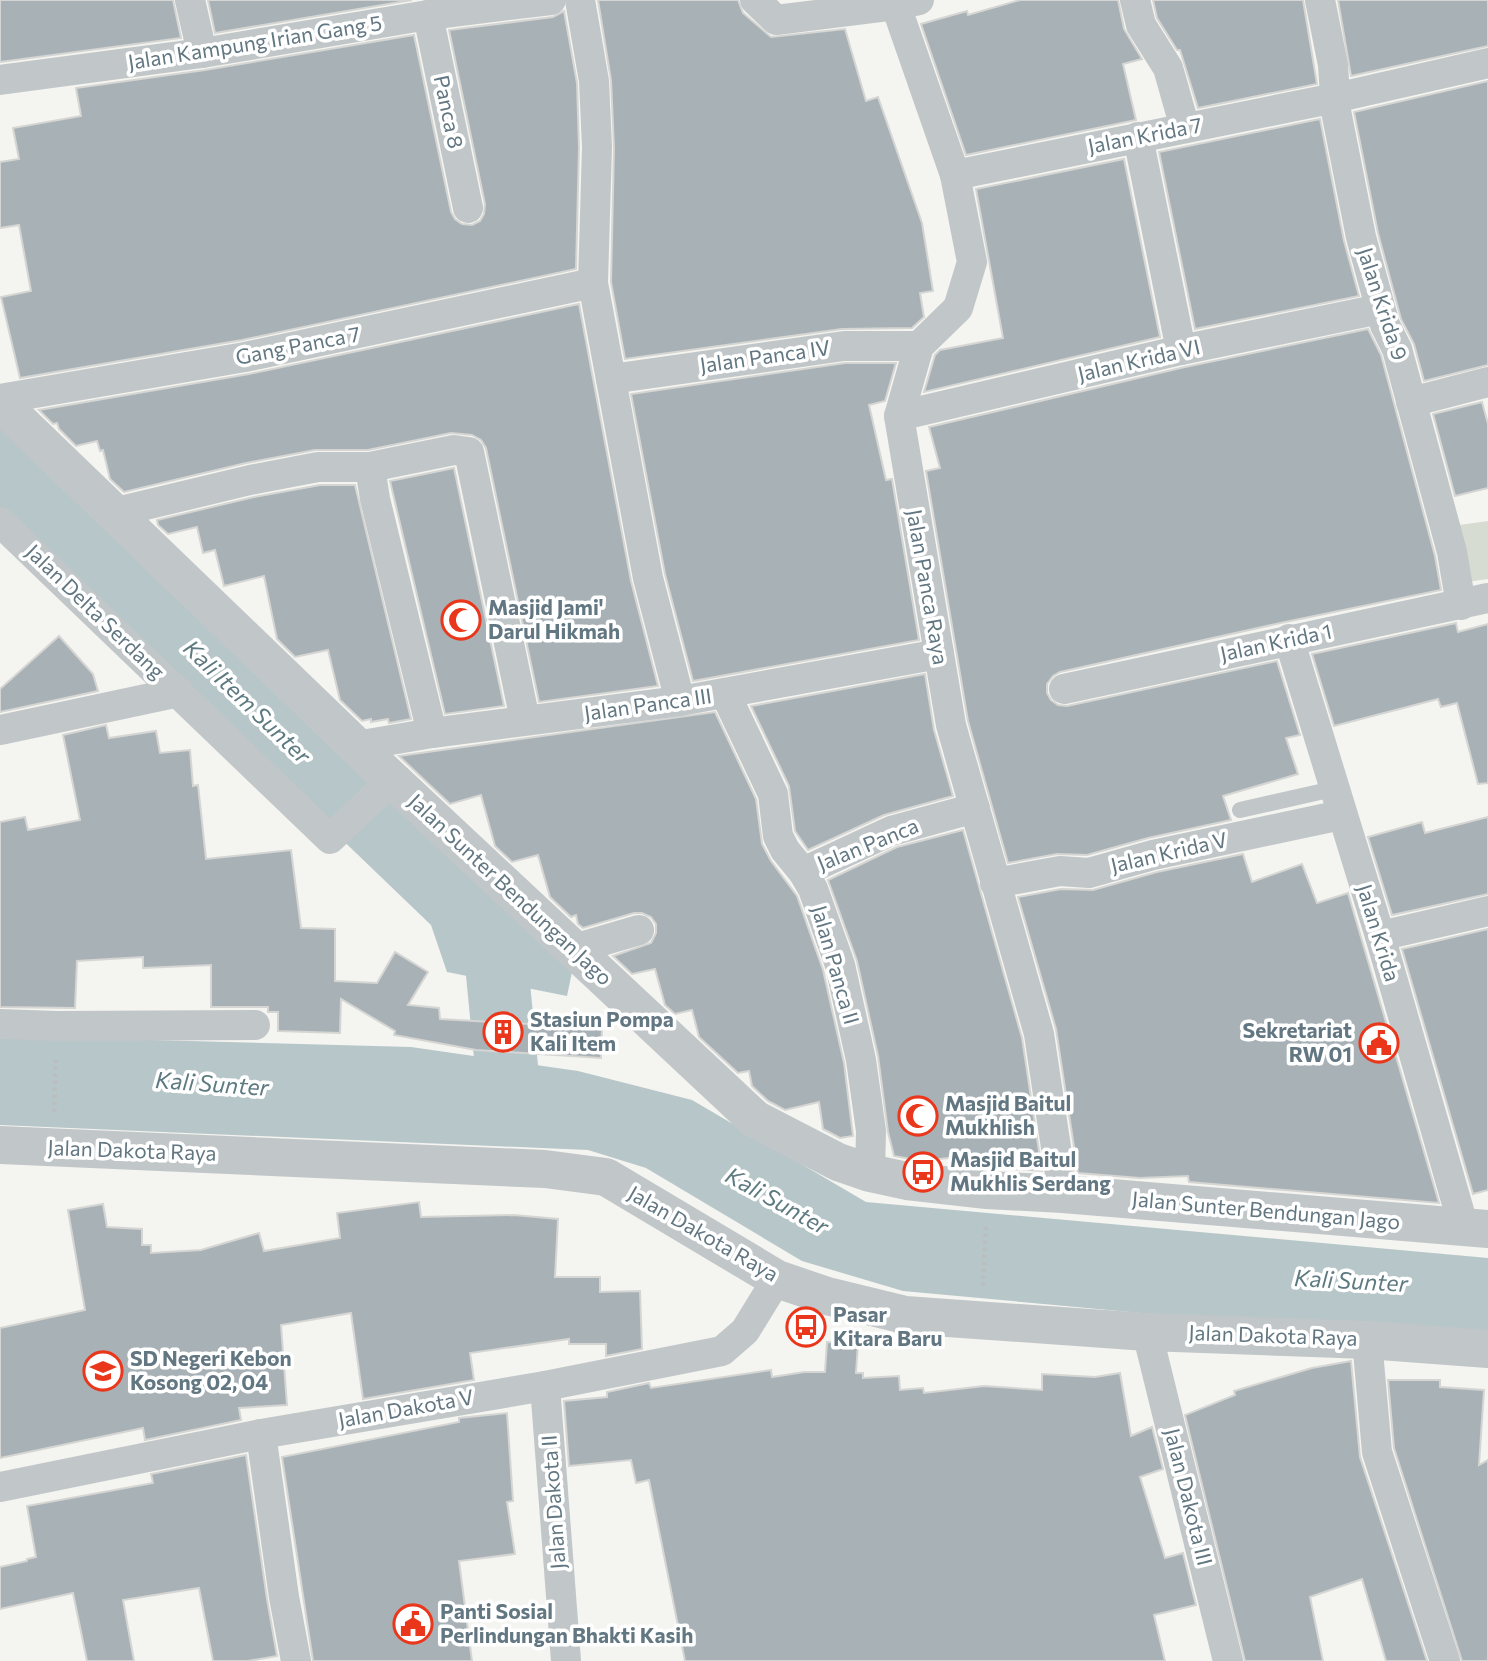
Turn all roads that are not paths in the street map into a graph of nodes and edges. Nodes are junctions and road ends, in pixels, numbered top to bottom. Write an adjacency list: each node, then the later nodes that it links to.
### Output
1 (190, 0): 10 (street)
2 (551, 0): 9 (street, Jalan Kampung Irian Gang 5)
3 (580, 0): 18 (street)
4 (755, 0): 7 (street)
5 (1135, 0): 14 (street)
6 (1320, 0): 13 (street, Jalan Krida 9)
7 (903, 2): 16 (street, Jalan Panca Raya)
8 (376, 12): 9 (street, Jalan Kampung Irian Gang 5); 10 (street, Jalan Kampung Irian Gang 5)
9 (428, 15): 17 (street, Panca 8)
10 (202, 53): 12 (street, Jalan Kampung Irian Gang 5)
11 (1488, 62): 13 (street, Jalan Krida 7)
12 (0, 80)
13 (1335, 98): 14 (street, Jalan Krida 7); 19 (street, Jalan Krida 9)
14 (1185, 128): 15 (street, Jalan Krida 7)
15 (1138, 137): 16 (street, Jalan Krida 7); 21 (street)
16 (955, 175): 20 (street, Jalan Panca Raya)
17 (468, 208)
18 (593, 283): 22 (street); 24 (street, Gang Panca 7)
19 (1380, 309): 21 (street, Jalan Krida VI); 25 (street, Jalan Krida 9)
20 (919, 346): 22 (street, Jalan Panca IV); 26 (street, Jalan Panca Raya)
21 (1181, 350): 26 (street, Jalan Krida VI)
22 (611, 379): 38 (street)
23 (1488, 382): 25 (street)
24 (0, 401): 28 (street, Jalan Sunter Bendungan Jago)
25 (1412, 402): 32 (street, Jalan Krida 9)
26 (899, 416): 34 (street, Jalan Panca Raya)
27 (370, 467): 28 (street); 39 (street); 41 (street)
28 (112, 513): 42 (street, Jalan Sunter Bendungan Jago)
29 (0, 522): 30 (street, Jalan Delta Serdang)
30 (30, 549): 31 (street); 35 (street, Jalan Delta Serdang)
31 (0, 554)
32 (1475, 602): 33 (street, Jalan Krida 1)
33 (1289, 639): 36 (street, Jalan Krida 1); 44 (street, Jalan Krida)
34 (939, 654): 37 (street, Jalan Panca III); 45 (street, Jalan Panca Raya)
35 (185, 679): 40 (street, Jalan Delta Serdang); 43 (street)
36 (1064, 689)
37 (725, 693): 38 (street, Jalan Panca III); 47 (street, Jalan Panca II)
38 (680, 701): 39 (street, Jalan Panca III)
39 (524, 720): 41 (street, Jalan Panca III)
40 (0, 730)
41 (432, 733): 42 (street, Jalan Panca III)
42 (356, 746): 43 (street, Jalan Sunter Bendungan Jago)
43 (389, 782): 52 (street, Jalan Sunter Bendungan Jago)
44 (1337, 802): 46 (lane); 48 (street, Jalan Krida V); 51 (street, Jalan Krida)
45 (975, 808): 47 (street, Jalan Panca); 48 (street, Jalan Panca Raya)
46 (1240, 810)
47 (803, 872): 56 (street, Jalan Panca II)
48 (995, 883): 57 (street, Jalan Panca Raya)
49 (1488, 911): 51 (street)
50 (639, 930): 52 (street)
51 (1380, 936): 58 (street, Jalan Krida)
52 (574, 949): 56 (street, Jalan Sunter Bendungan Jago)
53 (0, 1024): 54 (street)
54 (255, 1025)
55 (0, 1145): 59 (street, Jalan Dakota Raya)
56 (870, 1173): 57 (street, Jalan Sunter Bendungan Jago)
57 (1063, 1194): 58 (street, Jalan Sunter Bendungan Jago)
58 (1476, 1229)
59 (777, 1279): 60 (street, Jalan Dakota Raya); 63 (street, Jalan Dakota V)
60 (1147, 1332): 61 (street, Jalan Dakota Raya); 68 (street, Jalan Dakota III)
61 (1367, 1340): 62 (street, Jalan Dakota Raya); 69 (street)
62 (1488, 1349)
63 (545, 1386): 64 (street, Jalan Dakota V); 67 (street, Jalan Dakota II)
64 (261, 1433): 65 (street, Jalan Dakota V); 66 (street)
65 (0, 1488)
66 (296, 1661)
67 (566, 1661)
68 (1228, 1661)
69 (1445, 1661)

